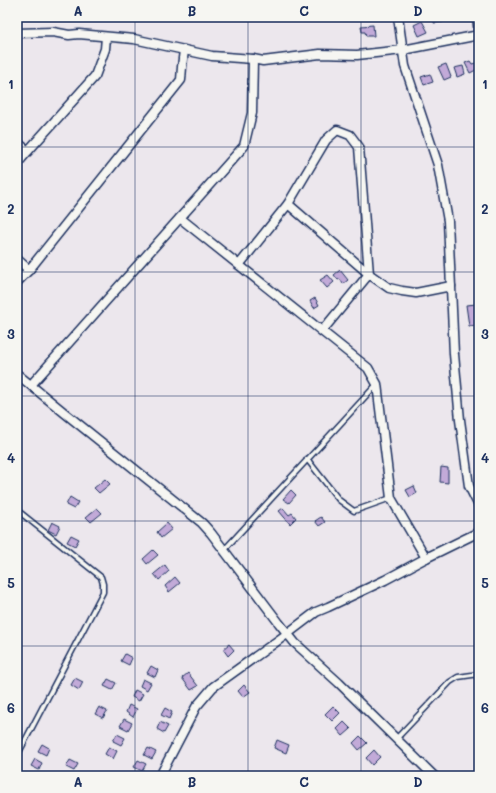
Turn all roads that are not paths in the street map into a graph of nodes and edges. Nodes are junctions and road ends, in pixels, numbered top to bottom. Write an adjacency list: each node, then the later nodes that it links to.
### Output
1 (398, 17): 7 (street)
2 (477, 17): 4 (street)
3 (17, 33): 5 (street)
4 (479, 35): 7 (street)
5 (106, 37): 6 (street); 10 (street)
6 (184, 50): 8 (street); 16 (street)
7 (403, 50): 8 (street); 19 (street)
8 (252, 59): 13 (street)
9 (17, 142): 10 (street)
10 (28, 151): 11 (street)
11 (17, 164)
12 (288, 204): 15 (street); 17 (street); 17 (street)
13 (180, 218): 15 (street); 23 (street)
14 (17, 259): 16 (street)
15 (239, 265): 20 (street)
16 (29, 270): 18 (street)
17 (369, 274): 19 (street); 20 (street)
18 (17, 282)
19 (451, 286): 26 (street)
20 (322, 331): 22 (street)
21 (17, 374): 23 (street)
22 (377, 384): 24 (lane); 25 (street)
23 (30, 385): 29 (street)
24 (307, 460): 25 (lane); 29 (lane)
25 (391, 498): 30 (street)
26 (479, 506)
27 (17, 510): 34 (lane)
28 (479, 532): 30 (street)
29 (224, 550): 31 (street)
30 (426, 558): 31 (street)
31 (288, 634): 33 (street); 35 (street)
32 (479, 674): 33 (lane)
33 (396, 739): 36 (street)
34 (17, 756)
35 (160, 776)
36 (434, 776)

